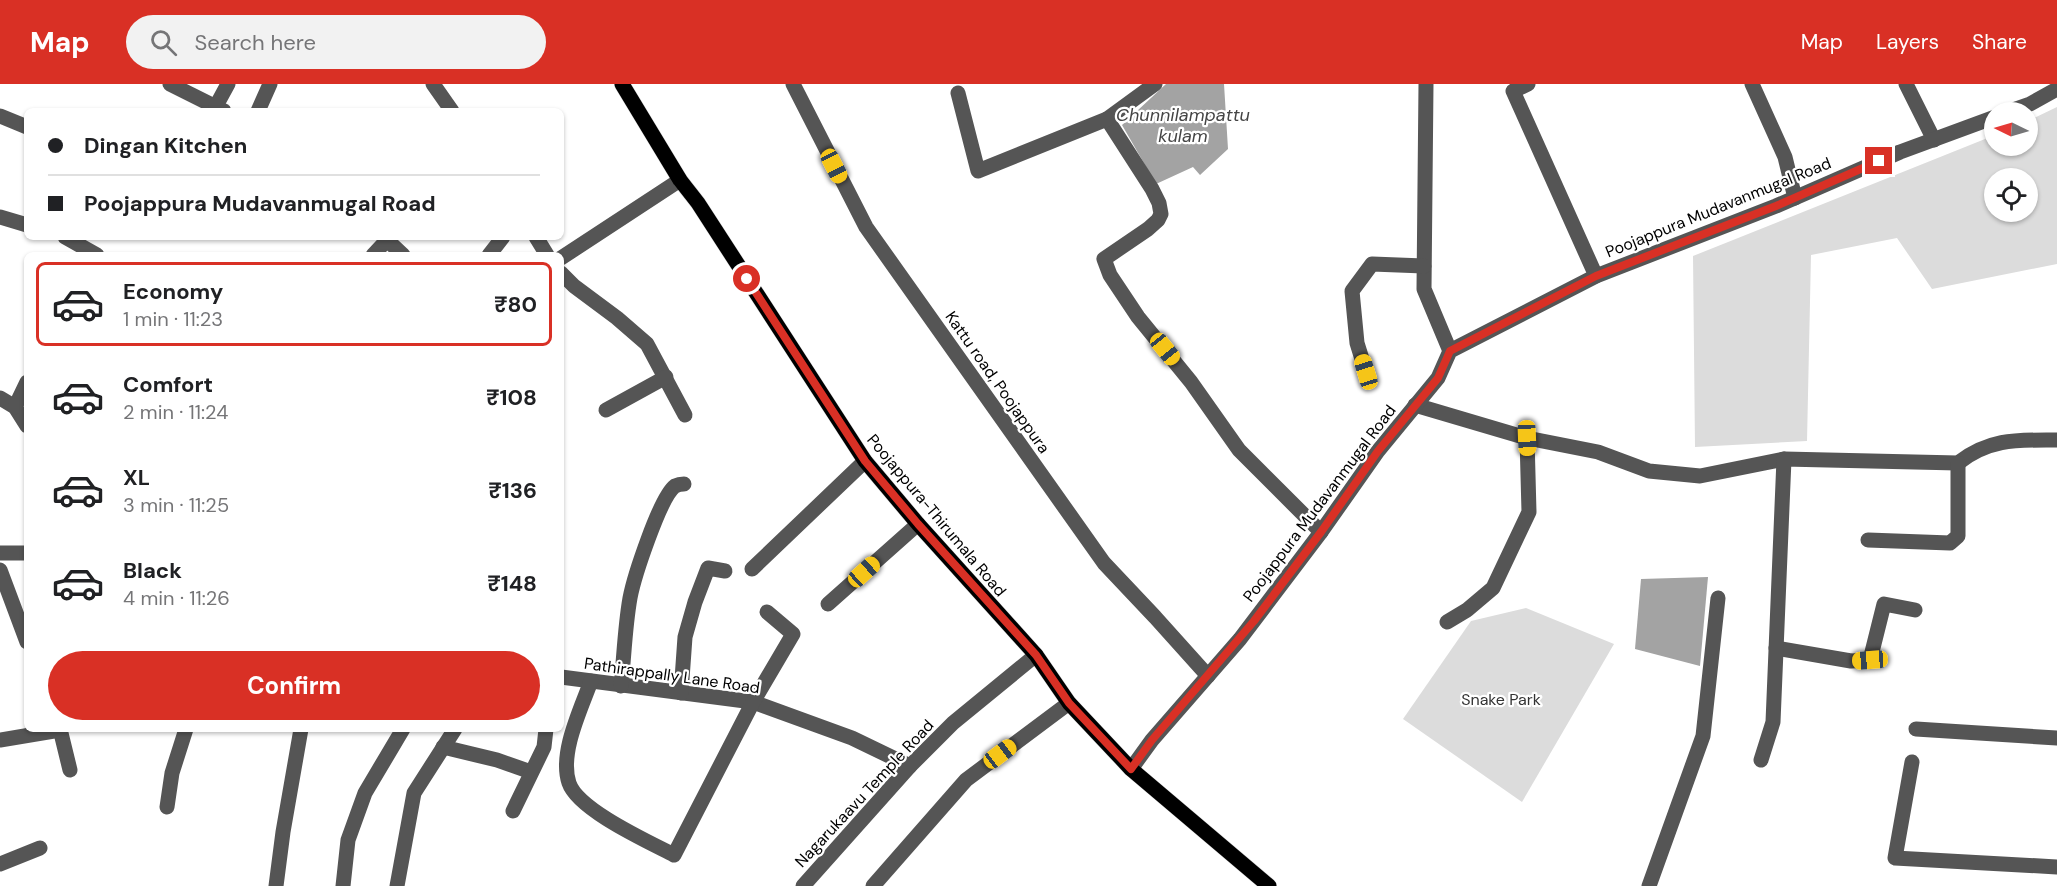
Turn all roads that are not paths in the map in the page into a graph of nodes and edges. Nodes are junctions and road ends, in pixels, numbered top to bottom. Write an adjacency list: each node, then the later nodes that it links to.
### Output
1 (170, 84): 15 (street)
2 (228, 84): 16 (street)
3 (270, 84): 17 (street)
4 (433, 84): 18 (street)
5 (621, 84): 24 (main road, Poojappura-Thirumala Road)
6 (793, 84): 70 (street, Kattu road, Poojappura)
7 (1155, 84): 20 (street)
8 (1426, 84): 35 (street)
9 (1528, 84): 37 (street)
10 (1752, 84): 25 (street)
11 (1906, 84): 23 (street)
12 (2057, 89): 14 (street)
13 (958, 93): 20 (street)
14 (2034, 102)
15 (218, 108)
16 (220, 108)
17 (259, 108)
18 (450, 108)
19 (0, 116): 22 (street)
20 (1107, 119): 55 (street)
21 (1984, 121): 23 (street, Poojappura Mudavanmugal Road)
22 (24, 126)
23 (1934, 140): 25 (street, Poojappura Mudavanmugal Road)
24 (680, 180): 34 (street); 51 (main road, Poojappura-Thirumala Road)
25 (1795, 198): 37 (street, Poojappura Mudavanmugal Road)
26 (0, 217): 27 (street)
27 (24, 224)
28 (70, 240): 31 (street)
29 (386, 240): 32 (street)
30 (501, 240): 33 (street)
31 (91, 252)
32 (400, 252)
33 (491, 252)
34 (564, 256)
35 (1424, 266): 38 (street); 39 (street)
36 (564, 276): 40 (street)
37 (1596, 276): 38 (street, Poojappura Mudavanmugal Road)
38 (1450, 351): 43 (street, Poojappura Mudavanmugal Road)
39 (1366, 372)
40 (666, 377): 45 (street); 46 (street)
41 (24, 388): 44 (street)
42 (0, 398): 44 (street)
43 (1415, 405): 48 (street); 55 (street, Poojappura Mudavanmugal Road)
44 (15, 407): 47 (street)
45 (606, 410)
46 (685, 416)
47 (24, 421)
48 (1527, 438): 50 (street); 66 (street)
49 (2057, 440): 52 (street)
50 (1784, 459): 52 (street); 68 (street)
51 (865, 461): 54 (main road, Poojappura-Thirumala Road); 59 (street)
52 (1958, 463): 56 (street)
53 (684, 484): 73 (street)
54 (918, 524): 63 (street); 69 (main road, Poojappura-Thirumala Road)
55 (1321, 532): 70 (street, Poojappura Mudavanmugal Road)
56 (1868, 540)
57 (0, 553): 58 (street)
58 (24, 553)
59 (752, 569)
60 (0, 570): 67 (street)
61 (725, 571): 74 (street)
62 (1718, 598): 105 (street)
63 (828, 604)
64 (1915, 610): 68 (street)
65 (766, 612): 75 (street)
66 (1447, 622)
67 (24, 634)
68 (1776, 648): 88 (street)
69 (1036, 655): 76 (main road, Poojappura-Thirumala Road); 90 (street, Nagarukaavu Temple Road)
70 (1208, 676): 91 (street, Poojappura Mudavanmugal Road)
71 (564, 677): 72 (street, Pathirappally Lane Road)
72 (591, 681): 73 (street, Pathirappally Lane Road); 75 (street)
73 (621, 686): 74 (street, Pathirappally Lane Road)
74 (681, 693): 75 (street, Pathirappally Lane Road)
75 (753, 702): 90 (street, Pathirappally Lane Road)
76 (1069, 703): 91 (main road, Poojappura-Thirumala Road); 103 (street)
77 (1916, 729): 85 (street)
78 (48, 732): 86 (street)
79 (60, 732): 92 (street)
80 (185, 732): 94 (street)
81 (300, 732): 99 (street)
82 (401, 732): 100 (street)
83 (453, 732): 87 (street)
84 (546, 732): 93 (street)
85 (2057, 738)
86 (0, 740)
87 (443, 747): 93 (street); 101 (street)
88 (1761, 760)
89 (1912, 762): 98 (street)
90 (910, 766): 102 (street, Nagarukaavu Temple Road)
91 (1131, 769): 104 (main road, Poojappura-Thirumala Road)
92 (70, 770)
93 (531, 772): 95 (street)
94 (167, 807)
95 (513, 811)
96 (40, 848): 97 (street)
97 (0, 864)
98 (2057, 867)
99 (276, 886)
100 (342, 886)
101 (397, 886)
102 (803, 886)
103 (873, 886)
104 (1269, 886)
105 (1648, 886)

